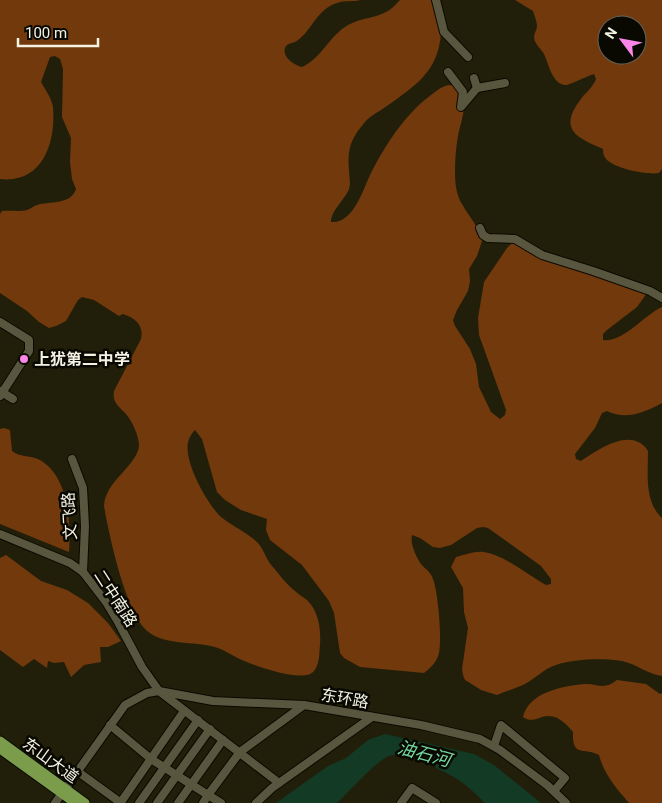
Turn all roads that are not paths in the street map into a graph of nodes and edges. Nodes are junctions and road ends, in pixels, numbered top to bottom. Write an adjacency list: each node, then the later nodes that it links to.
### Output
1 (436, 0): 2 (street)
2 (468, 57)
3 (448, 72): 6 (street)
4 (474, 78): 6 (street)
5 (505, 84): 6 (street)
6 (478, 88)
7 (480, 228): 8 (street)
8 (662, 298)
9 (0, 322): 10 (street)
10 (1, 393): 11 (street)
11 (13, 399)
12 (72, 459): 14 (street, 文飞路)
13 (0, 534): 14 (street, 二中南路)
14 (83, 572): 15 (street, 二中南路)
15 (159, 691): 16 (street, 东环路); 17 (street, 二中南路); 20 (street, 东环路)
16 (304, 705): 18 (street, 东环路); 26 (street)
17 (184, 710): 19 (street, 二中南路); 27 (street)
18 (372, 717): 24 (street, 东环路); 31 (street)
19 (198, 720): 21 (street, 二中南路); 28 (street)
20 (110, 726): 27 (street); 29 (street, 东环路)
21 (210, 729): 22 (street, 二中南路); 30 (street)
22 (223, 740): 26 (street, 二中南路); 32 (street)
23 (0, 741): 33 (main road, 东山大道)
24 (494, 746): 34 (street, 东环路); 34 (street)
25 (0, 749): 33 (main road, 东山大道)
26 (240, 752): 31 (street, 二中南路); 35 (street)
27 (151, 759): 28 (street); 39 (street)
28 (164, 767): 30 (street); 40 (street)
29 (77, 771): 33 (street, 东环路); 39 (street)
30 (177, 775): 32 (street); 41 (street)
31 (279, 783): 45 (street)
32 (191, 784): 35 (street); 42 (street)
33 (63, 791): 36 (street, 东环路); 37 (main road, 东山大道); 38 (main road, 东山大道)
34 (554, 792): 48 (street, 东环路)
35 (208, 795): 43 (street); 44 (street)
36 (55, 803)
37 (75, 803)
38 (85, 803)
39 (121, 803)
40 (139, 803)
41 (157, 803)
42 (178, 803)
43 (203, 803)
44 (221, 803)
45 (256, 803)
46 (401, 803): 47 (street)
47 (436, 803)
48 (566, 803)

